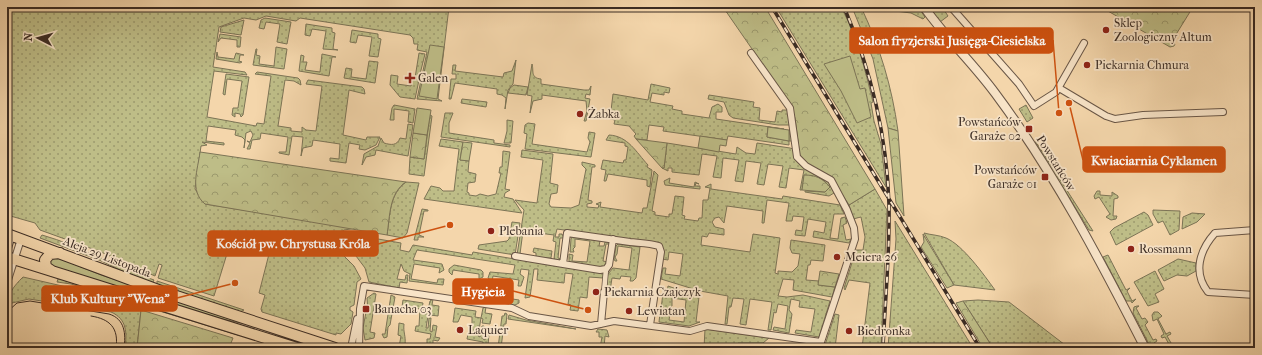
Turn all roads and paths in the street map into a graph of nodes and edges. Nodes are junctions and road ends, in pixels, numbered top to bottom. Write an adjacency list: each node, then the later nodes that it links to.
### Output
1 (924, 7): 28 (street, Powstańców)
2 (951, 7): 5 (street)
3 (1084, 43): 5 (street)
4 (751, 53): 23 (street)
5 (1059, 88): 6 (street)
6 (1223, 112)
7 (1255, 230): 19 (street)
8 (13, 236): 10 (street); 11 (main road, Aleja 29 Listopada); 13 (street)
9 (613, 239): 14 (street); 15 (street); 22 (street)
10 (7, 251)
11 (62, 254): 16 (main road); 25 (main road, Aleja 29 Listopada)
12 (515, 256): 14 (street)
13 (11, 258): 16 (main road); 17 (street)
14 (563, 264): 15 (street)
15 (606, 269): 18 (street)
16 (52, 271): 24 (main road)
17 (7, 283)
18 (604, 292): 21 (street)
19 (1255, 295)
20 (360, 309): 21 (street); 26 (street); 27 (street)
21 (601, 324): 22 (street)
22 (650, 326): 23 (street)
23 (820, 345)
24 (297, 348)
25 (335, 348)
26 (351, 348)
27 (359, 348)
28 (1145, 348)

